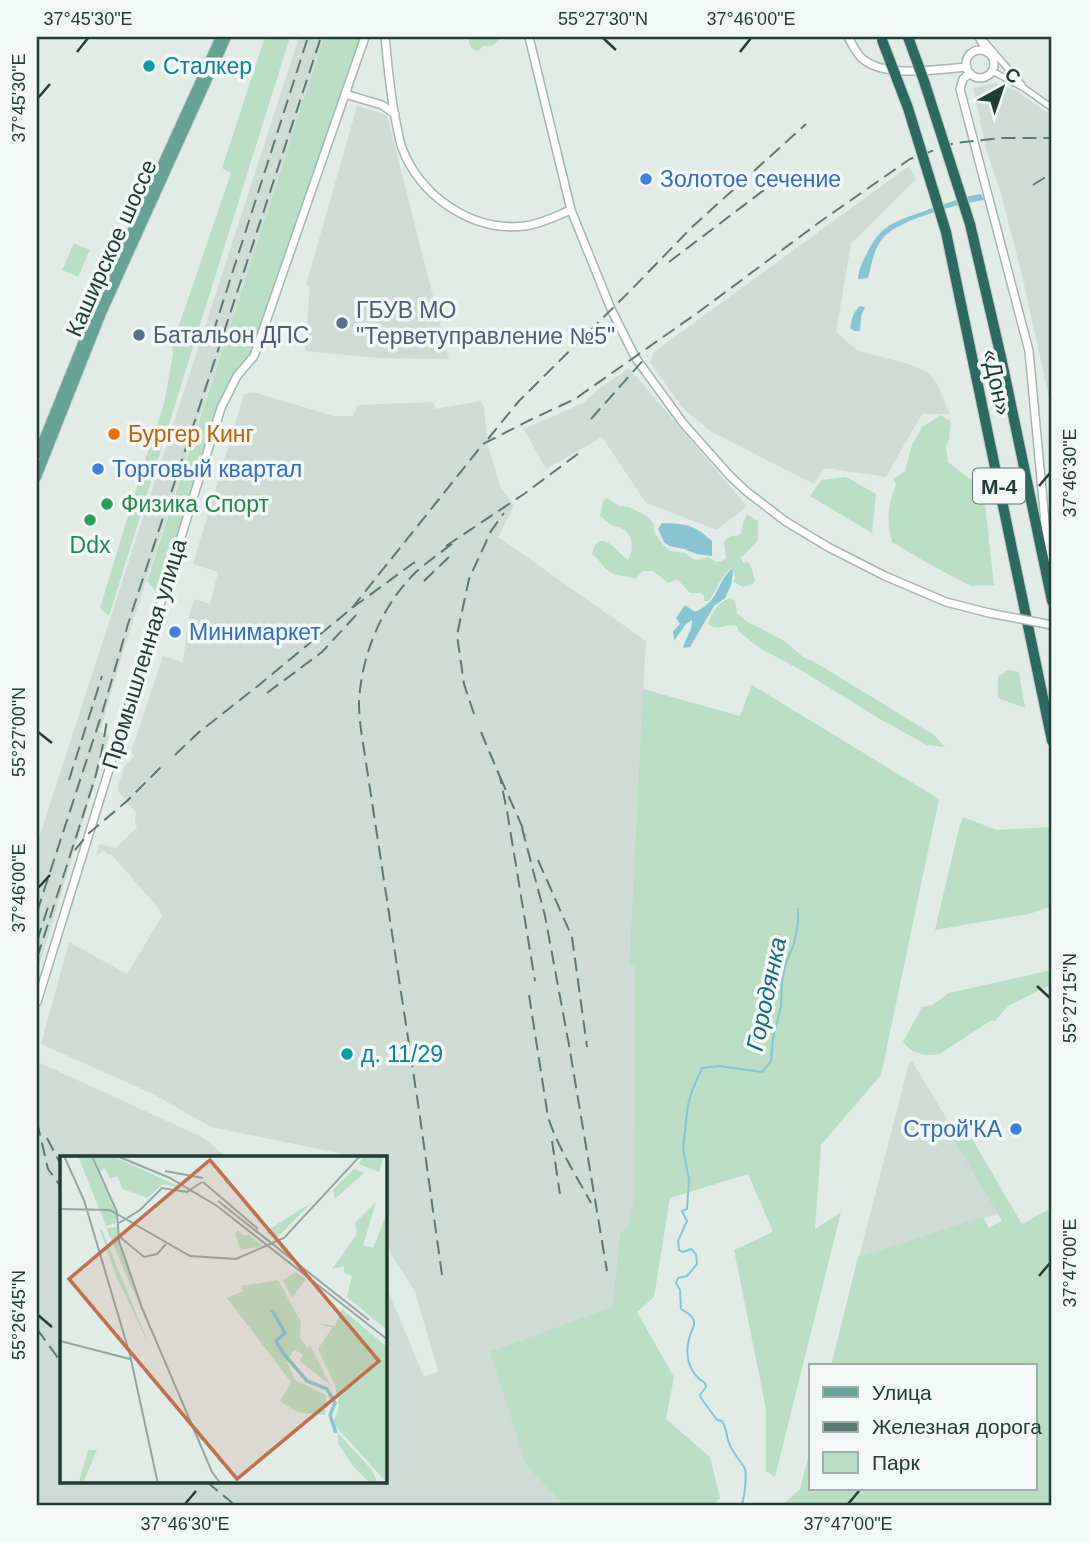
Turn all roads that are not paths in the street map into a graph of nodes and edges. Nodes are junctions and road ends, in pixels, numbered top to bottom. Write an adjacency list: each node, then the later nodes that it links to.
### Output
1 (220, 37): 18 (main road, Каширское шоссе)
2 (227, 37): 19 (main road, Каширское шоссе)
3 (365, 37): 14 (street, Промышленная улица)
4 (385, 37): 16 (street)
5 (529, 37): 17 (street)
6 (848, 37): 11 (street)
7 (908, 37): 21 (highway, «Дон» / М-4, bridge)
8 (980, 37): 10 (street); 13 (street)
9 (882, 38): 23 (highway, «Дон» / М-4, bridge)
10 (987, 52): 11 (street); 12 (street)
11 (969, 70): 12 (street); 20 (street)
12 (992, 71): 13 (street)
13 (1024, 88): 15 (street)
14 (345, 94): 16 (street); 24 (street, Промышленная улица)
15 (1052, 108)
16 (395, 114): 17 (street)
17 (571, 210): 22 (street, bridge)
18 (37, 456)
19 (37, 477)
20 (1052, 593)
21 (1052, 601)
22 (1052, 625)
23 (1052, 741)
24 (37, 1002)

